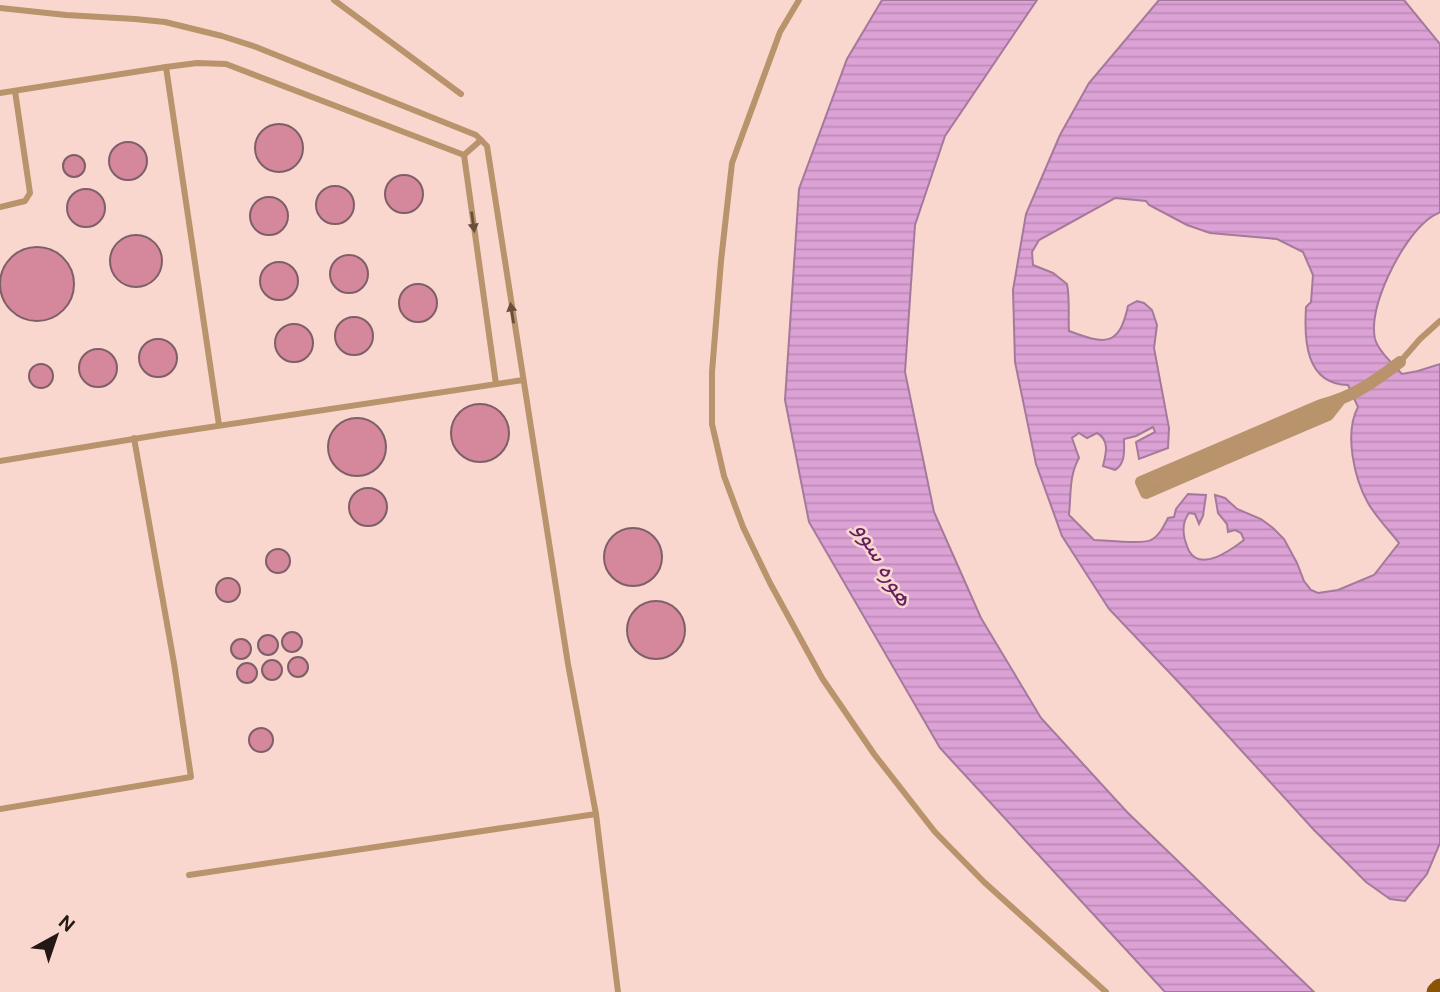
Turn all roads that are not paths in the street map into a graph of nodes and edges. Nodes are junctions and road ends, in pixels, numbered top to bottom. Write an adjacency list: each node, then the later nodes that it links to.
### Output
1 (334, 0): 7 (lane)
2 (800, 0): 24 (lane)
3 (0, 8): 8 (lane)
4 (166, 66): 5 (lane); 9 (lane); 16 (lane)
5 (15, 91): 6 (lane); 10 (lane)
6 (0, 93)
7 (461, 94)
8 (481, 140): 9 (lane); 13 (lane, one-way to 8)
9 (464, 155): 14 (lane, one-way to 14)
10 (0, 207)
11 (1440, 321): 12 (lane)
12 (1400, 362): 15 (street)
13 (523, 380): 14 (lane); 20 (lane)
14 (496, 384): 16 (lane)
15 (1339, 401): 15 (street)
16 (219, 425): 17 (lane)
17 (134, 438): 18 (lane); 19 (lane)
18 (0, 461)
19 (0, 809)
20 (596, 814): 21 (lane); 23 (lane)
21 (190, 875)
22 (1440, 988): 25 (main road)
23 (618, 992)
24 (1106, 992)
25 (1436, 992)

